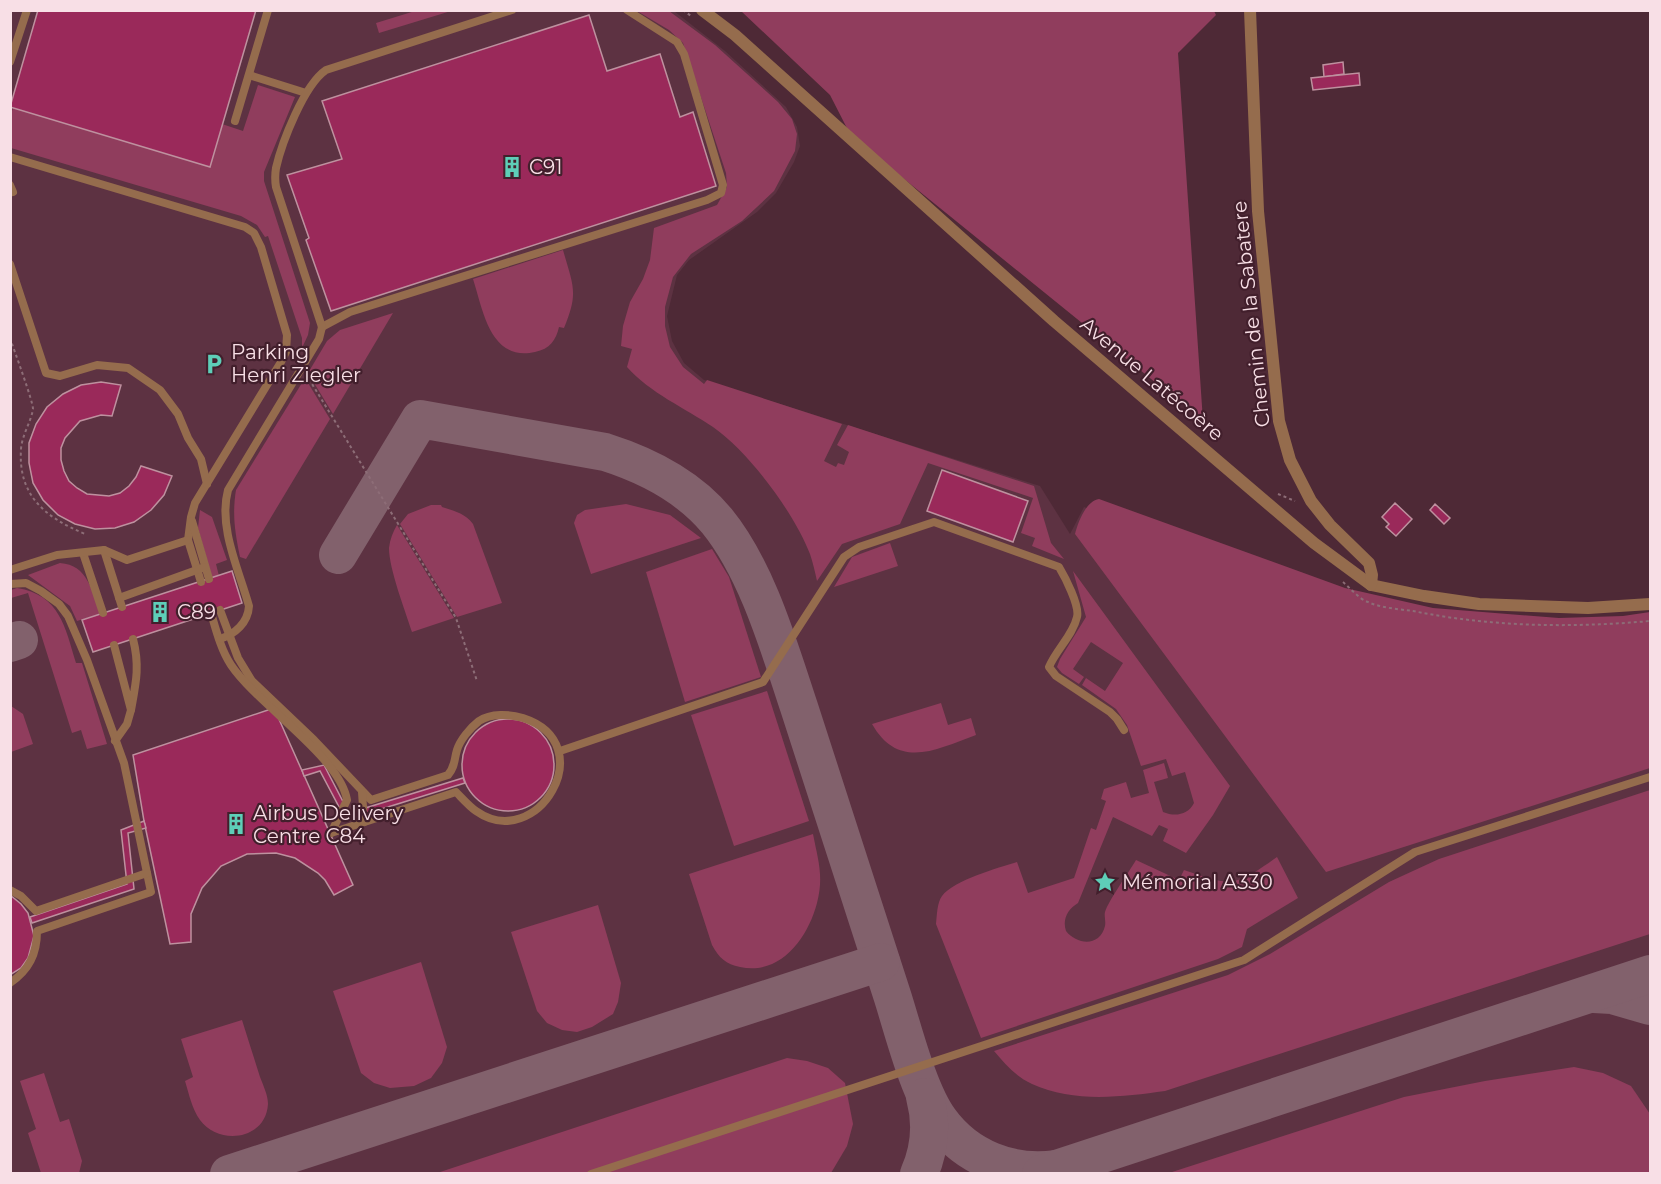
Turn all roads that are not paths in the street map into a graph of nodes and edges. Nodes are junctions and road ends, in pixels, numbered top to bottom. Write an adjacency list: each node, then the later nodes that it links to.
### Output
1 (27, 10): 7 (lane)
2 (268, 10): 8 (lane)
3 (512, 10): 9 (lane)
4 (627, 10): 13 (lane)
5 (702, 10): 23 (street, Avenue Latécoère)
6 (1250, 10): 23 (street, Chemin de la Sabatere)
7 (10, 62)
8 (249, 75): 9 (lane); 10 (lane)
9 (306, 93): 13 (lane)
10 (236, 121)
11 (10, 157): 14 (lane)
12 (10, 264): 14 (lane)
13 (322, 327): 30 (lane)
14 (207, 484): 15 (lane)
15 (191, 517): 16 (lane); 19 (lane)
16 (188, 540): 17 (lane); 19 (lane)
17 (104, 550): 18 (lane); 24 (lane)
18 (83, 554): 20 (lane); 28 (lane)
19 (201, 569): 21 (lane); 24 (lane)
20 (10, 570)
21 (205, 580)
22 (10, 584): 36 (lane)
23 (1371, 585): 25 (street, Avenue Latécoère)
24 (119, 598): 26 (lane)
25 (1650, 604)
26 (122, 607)
27 (220, 610): 30 (lane)
28 (103, 613)
29 (211, 613): 32 (lane)
30 (228, 636): 32 (lane); 39 (lane)
31 (133, 639): 34 (lane)
32 (220, 639): 40 (lane)
33 (114, 645): 34 (lane)
34 (131, 710): 36 (lane)
35 (1124, 730): 37 (lane)
36 (115, 741): 41 (lane)
37 (560, 751): 39 (lane); 40 (lane)
38 (1650, 777): 44 (lane)
39 (362, 792): 40 (lane)
40 (364, 822)
41 (147, 873): 42 (lane); 43 (lane)
42 (10, 890)
43 (10, 984)
44 (591, 1173)

